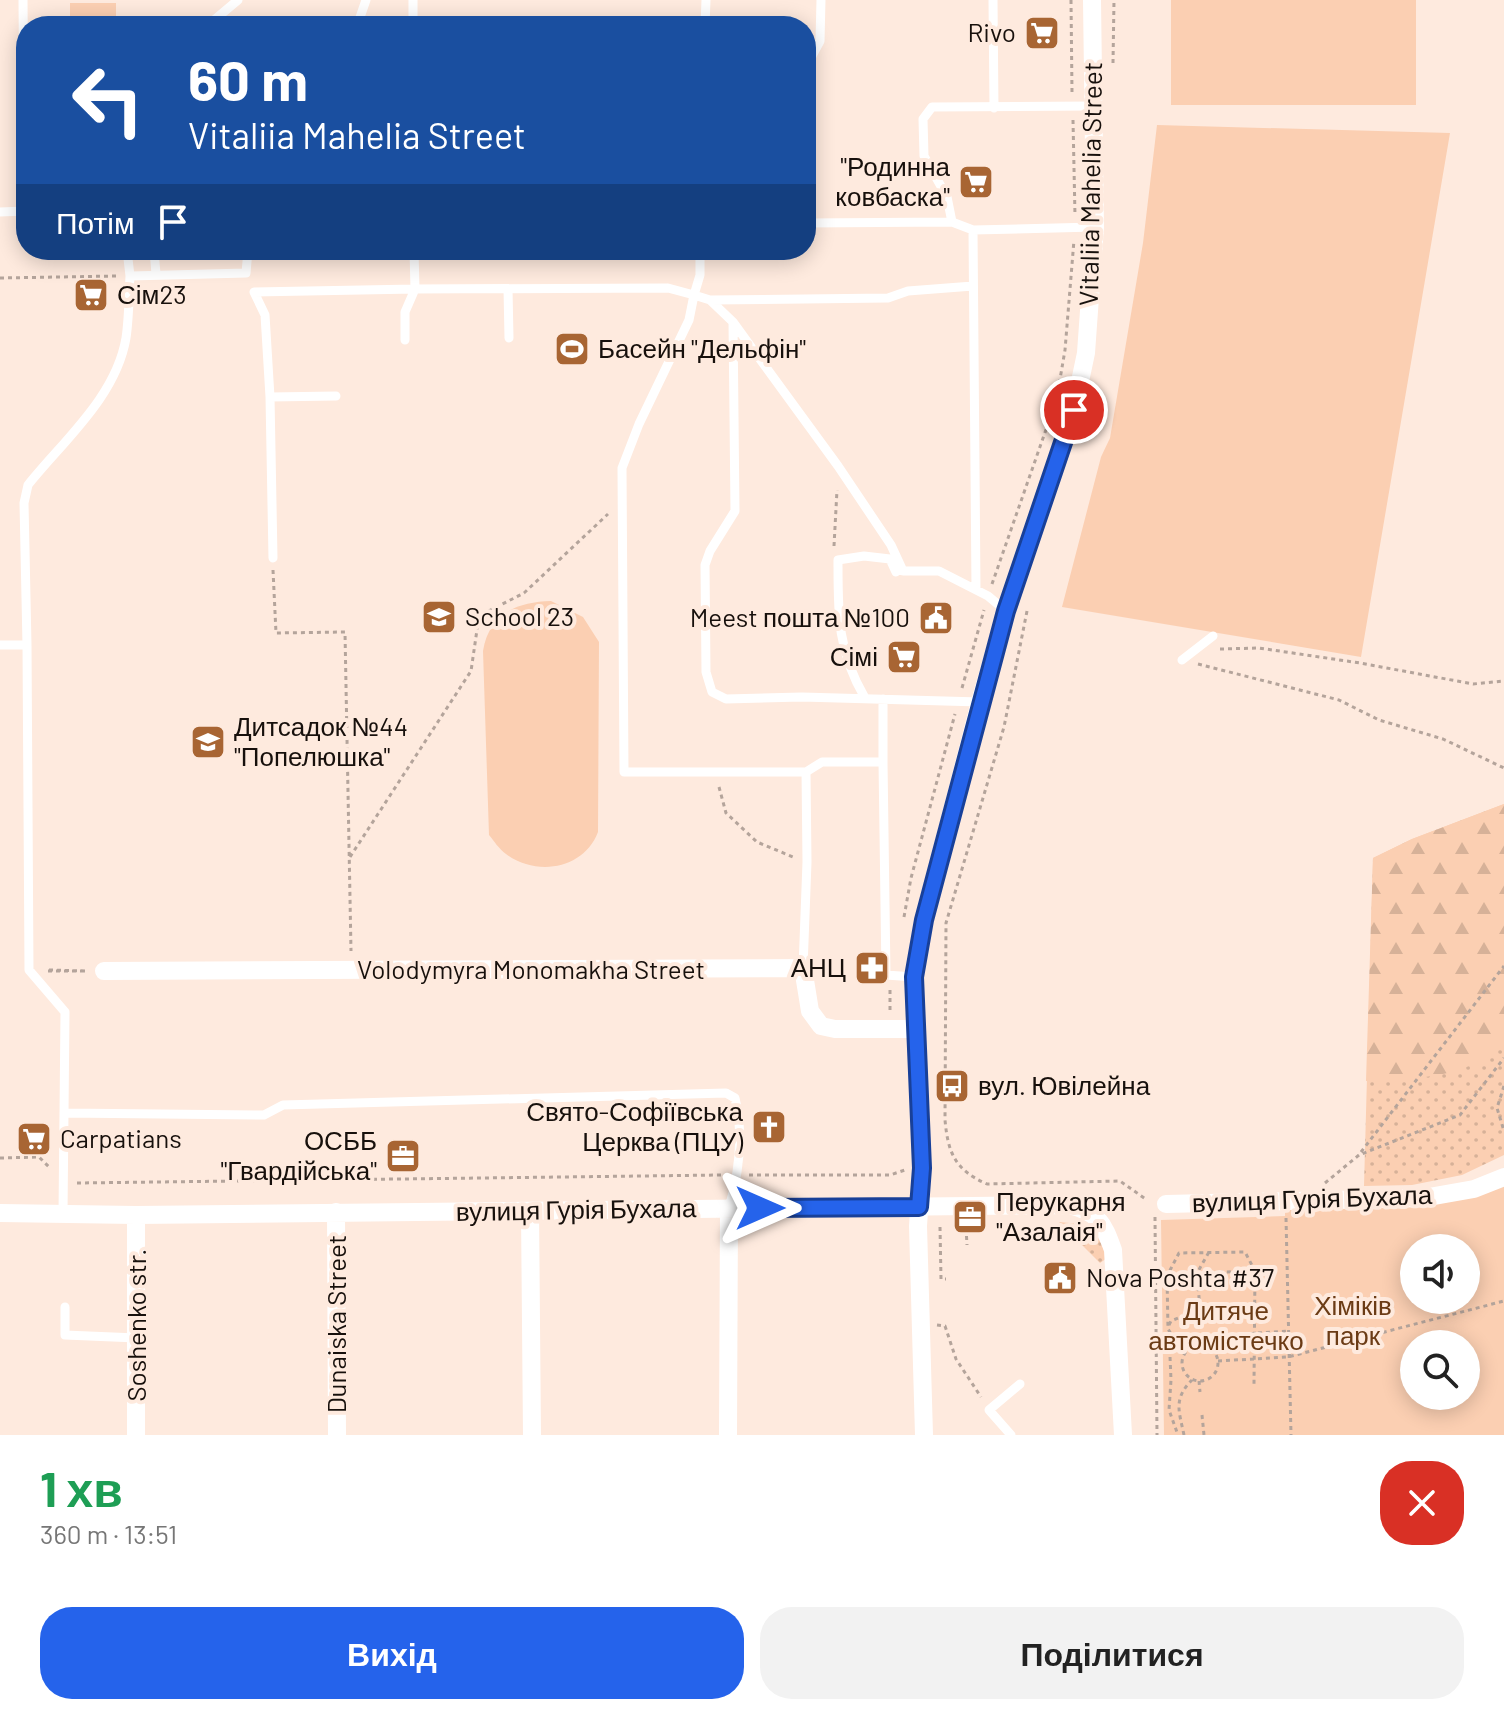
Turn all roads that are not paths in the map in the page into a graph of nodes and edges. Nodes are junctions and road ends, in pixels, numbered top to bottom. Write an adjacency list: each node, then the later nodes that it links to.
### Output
1 (238, 0): 5 (lane)
2 (821, 0): 6 (lane)
3 (993, 0): 8 (lane)
4 (1092, 0): 7 (street, Vitaliia Mahelia Street)
5 (219, 16)
6 (816, 48)
7 (1093, 106): 8 (lane); 11 (street, Vitaliia Mahelia Street)
8 (994, 108): 9 (lane)
9 (952, 222): 10 (lane); 12 (lane)
10 (816, 223)
11 (1095, 227): 12 (lane); 33 (street, Vitaliia Mahelia Street)
12 (973, 230): 20 (lane)
13 (128, 260): 19 (lane)
14 (155, 260): 18 (lane)
15 (247, 260): 18 (lane)
16 (414, 260): 21 (lane)
17 (700, 260): 23 (lane)
18 (156, 274): 19 (lane)
19 (130, 276): 36 (lane)
20 (973, 286): 24 (lane); 32 (lane)
21 (415, 289): 22 (lane); 27 (lane); 29 (lane)
22 (508, 289): 23 (lane); 26 (lane)
23 (694, 295): 24 (lane); 42 (lane)
24 (710, 300): 25 (lane)
25 (733, 322): 31 (lane); 38 (lane)
26 (509, 338)
27 (405, 340)
28 (336, 396): 29 (lane)
29 (270, 397): 30 (lane)
30 (273, 558)
31 (903, 571): 32 (lane); 38 (lane)
32 (976, 589): 33 (lane)
33 (1006, 611): 40 (street, Vitaliia Mahelia Street)
34 (1213, 636): 37 (lane)
35 (0, 645): 36 (lane)
36 (27, 645): 47 (lane)
37 (1182, 660)
38 (865, 698): 39 (lane)
39 (883, 699): 40 (lane); 41 (lane)
40 (980, 702): 45 (street, Vitaliia Mahelia Street)
41 (883, 762): 42 (lane); 45 (lane)
42 (806, 772): 43 (lane)
43 (803, 968): 44 (street, Volodymyra Monomakha Street); 46 (street)
44 (104, 971)
45 (914, 977): 46 (street, Vitaliia Mahelia Street)
46 (915, 1029): 50 (street, Vitaliia Mahelia Street)
47 (65, 1113): 51 (lane); 55 (lane)
48 (1504, 1177): 49 (street, вулиця Гурія Бухала)
49 (1166, 1204)
50 (919, 1207): 51 (street, вулиця Гурія Бухала); 64 (street, Vitaliia Mahelia Street); 66 (street, вулиця Гурія Бухала)
51 (729, 1208): 52 (street, вулиця Гурія Бухала); 63 (street)
52 (530, 1211): 53 (street, вулиця Гурія Бухала); 62 (street)
53 (336, 1212): 56 (street, вулиця Гурія Бухала); 61 (street, Dunaiska Street)
54 (0, 1213): 55 (street, вулиця Гурія Бухала)
55 (63, 1214): 56 (street, вулиця Гурія Бухала)
56 (136, 1215): 58 (street, Soshenko str.)
57 (65, 1307): 58 (lane)
58 (137, 1338): 60 (street, Soshenko str.)
59 (1020, 1384): 65 (lane)
60 (136, 1435)
61 (337, 1435)
62 (532, 1435)
63 (728, 1435)
64 (924, 1435)
65 (1011, 1435)
66 (1123, 1435)

